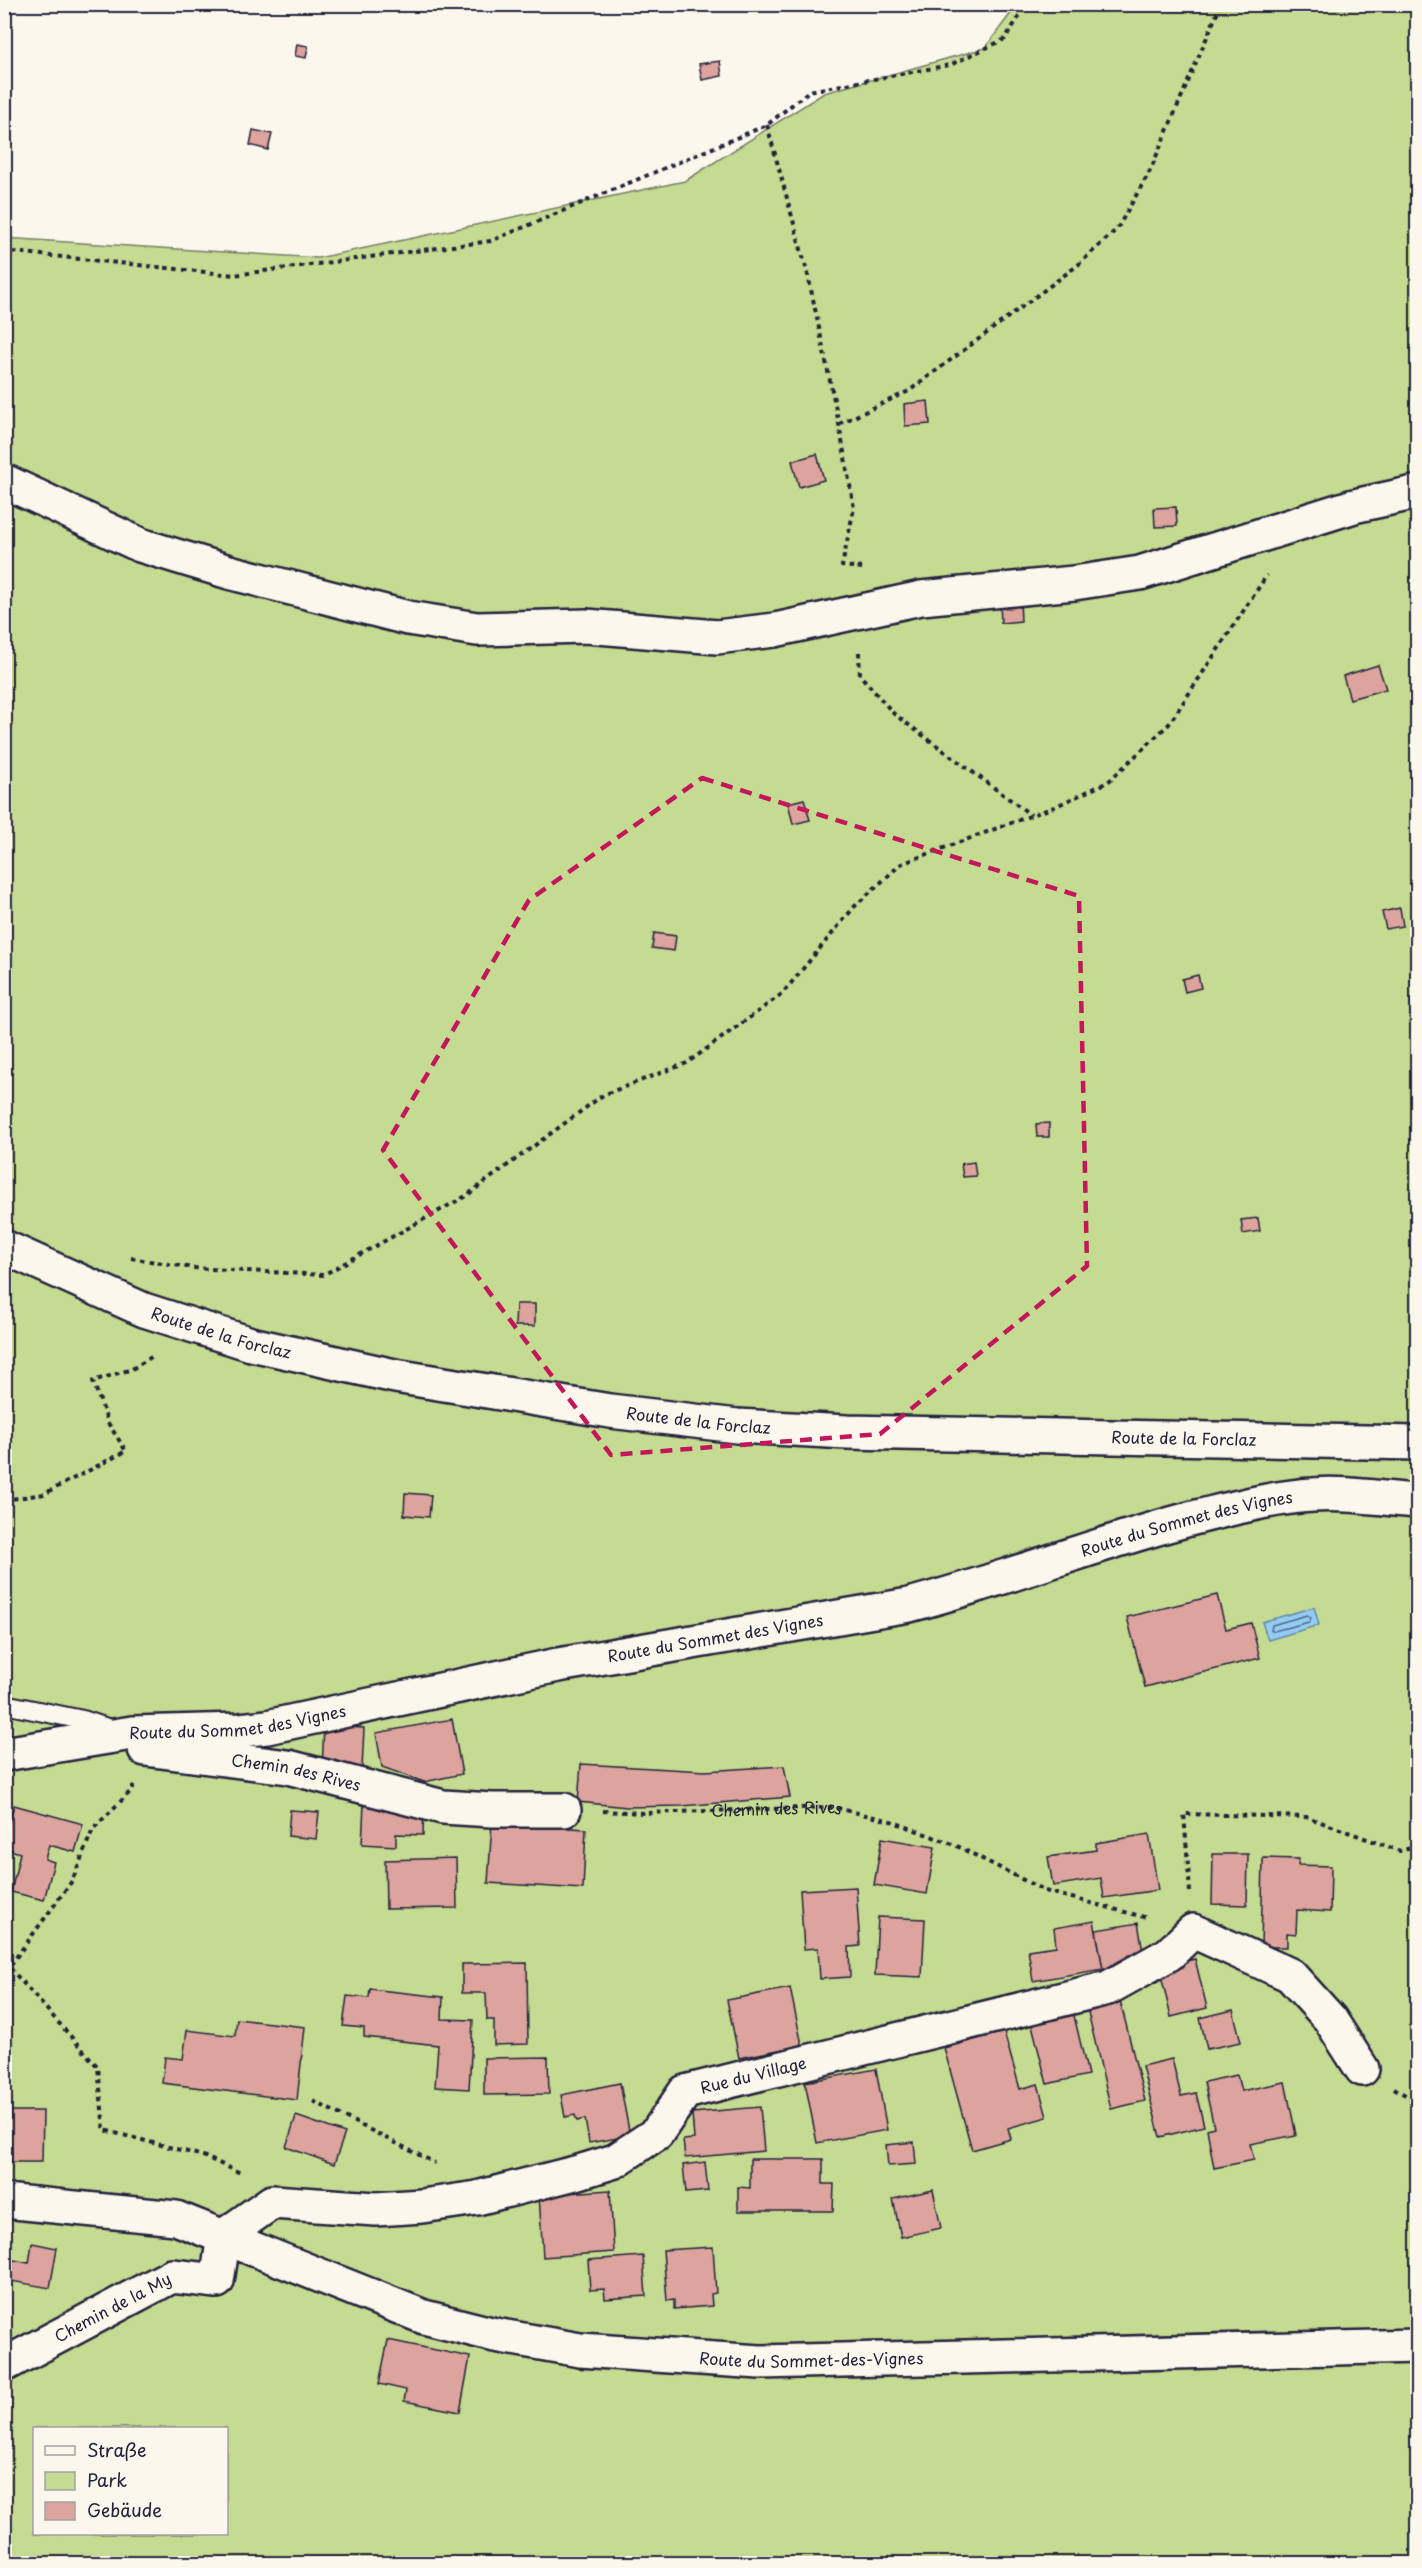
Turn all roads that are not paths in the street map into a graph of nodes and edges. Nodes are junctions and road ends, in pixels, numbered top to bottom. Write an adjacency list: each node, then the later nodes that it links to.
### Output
1 (4, 481): 2 (street)
2 (1418, 492)
3 (4, 1247): 4 (street, Route de la Forclaz)
4 (1418, 1443)
5 (1418, 1501): 7 (street, Route du Sommet des Vignes)
6 (4, 1704): 7 (lane)
7 (124, 1734): 8 (street, Route du Sommet des Vignes); 9 (street, Chemin des Rives)
8 (4, 1754)
9 (564, 1810)
10 (1362, 2069): 12 (street, Rue du Village)
11 (4, 2201): 12 (street)
12 (224, 2236): 13 (street, Route du Sommet-des-Vignes); 14 (street, Chemin de la My)
13 (1418, 2346)
14 (4, 2365)

